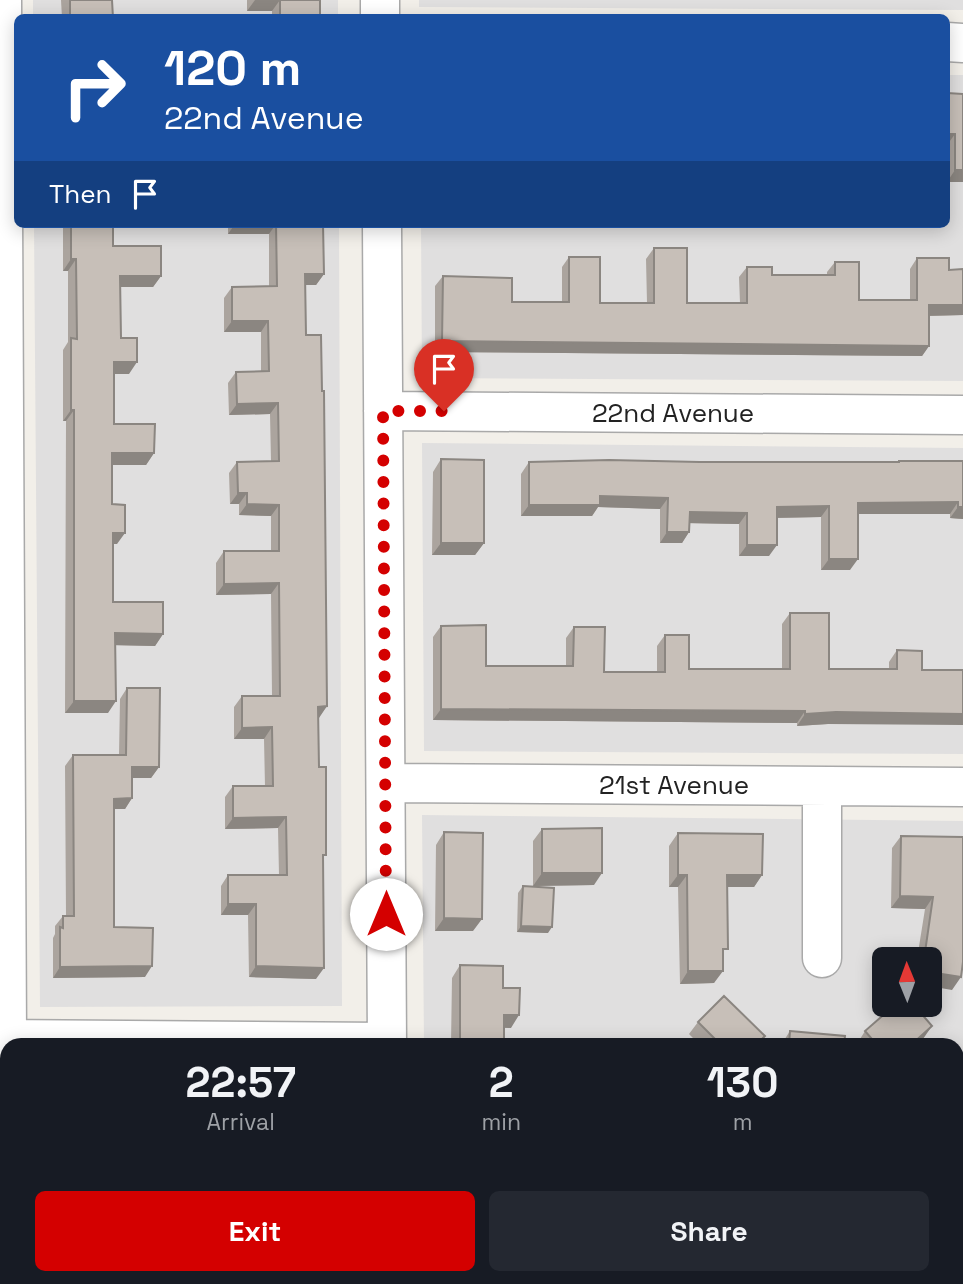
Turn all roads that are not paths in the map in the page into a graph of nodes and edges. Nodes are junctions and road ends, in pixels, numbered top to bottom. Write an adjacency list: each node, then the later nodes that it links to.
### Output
1 (2, 0): 9 (street)
2 (382, 228): 3 (street)
3 (383, 411): 4 (street, 22nd Avenue); 5 (street)
4 (963, 415)
5 (386, 783): 6 (street, 21st Avenue); 10 (street)
6 (822, 786): 7 (street, 21st Avenue); 8 (street)
7 (963, 787)
8 (822, 958)
9 (4, 1038)
10 (386, 1038)

